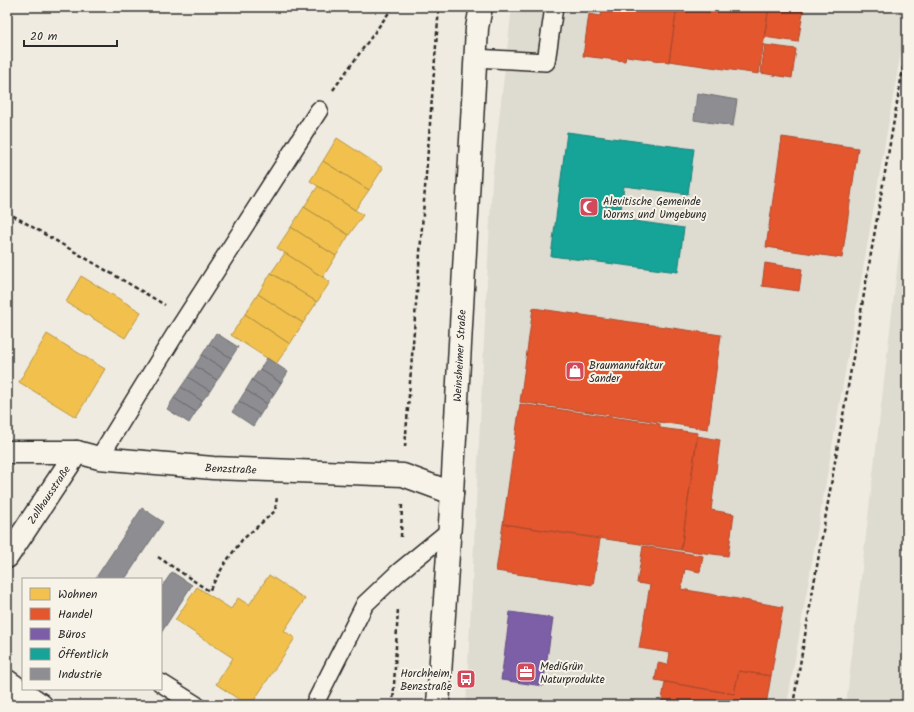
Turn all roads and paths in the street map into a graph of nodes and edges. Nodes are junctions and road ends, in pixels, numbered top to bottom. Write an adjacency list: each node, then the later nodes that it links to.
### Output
1 (393, 7): 7 (path)
2 (439, 7): 14 (path)
3 (480, 7): 6 (main road, Weinsheimer Straße)
4 (554, 7): 6 (lane)
5 (907, 45): 27 (path)
6 (475, 58): 15 (main road, Weinsheimer Straße)
7 (319, 110): 9 (lane)
8 (7, 212): 9 (path)
9 (186, 317): 12 (lane)
10 (7, 452): 11 (main road, Benzstraße)
11 (77, 452): 12 (main road, Benzstraße); 17 (main road, Zollhausstraße)
12 (99, 458): 13 (main road, Benzstraße)
13 (281, 471): 14 (main road, Benzstraße); 18 (path)
14 (403, 475): 15 (main road, Benzstraße); 19 (path)
15 (452, 492): 16 (main road, Weinsheimer Straße)
16 (449, 532): 19 (lane); 26 (main road, Weinsheimer Straße)
17 (7, 557)
18 (158, 557)
19 (400, 571): 24 (lane); 25 (path)
20 (7, 681): 22 (main road)
21 (162, 684): 23 (lane)
22 (41, 705)
23 (196, 705)
24 (314, 705)
25 (393, 705)
26 (438, 705)
27 (793, 705)

